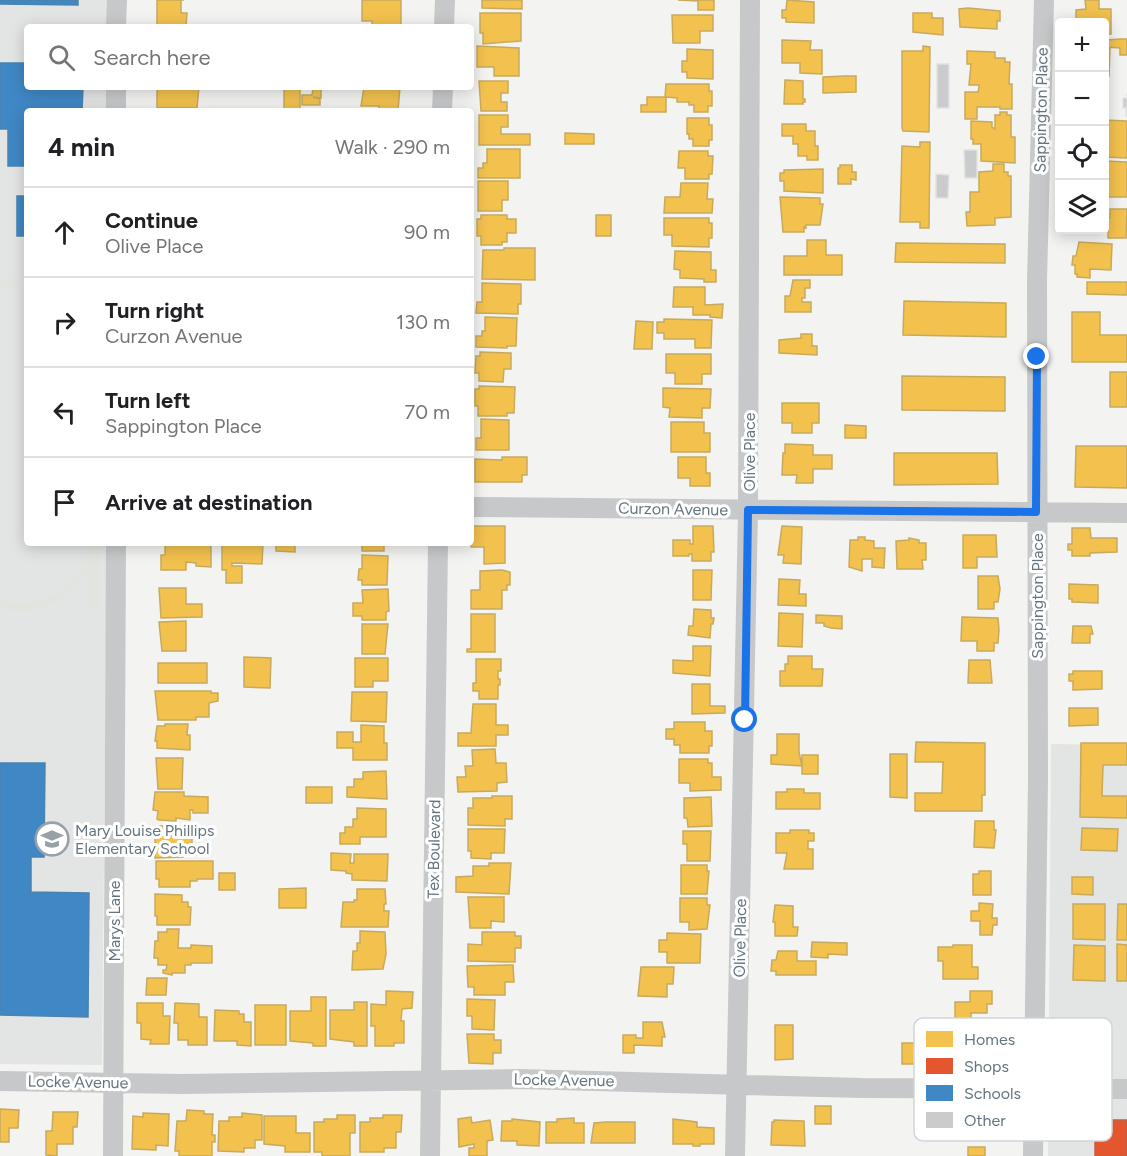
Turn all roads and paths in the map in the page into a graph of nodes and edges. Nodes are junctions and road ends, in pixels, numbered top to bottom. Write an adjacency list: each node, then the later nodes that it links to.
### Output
1 (117, 0): 5 (street)
2 (445, 0): 6 (street)
3 (750, 0): 12 (street, Olive Place)
4 (1044, 0): 13 (street, Sappington Place)
5 (116, 24)
6 (444, 24)
7 (116, 90): 9 (street)
8 (443, 90): 10 (street)
9 (117, 108)
10 (442, 108)
11 (474, 507): 12 (street, Curzon Avenue)
12 (748, 510): 13 (street, Curzon Avenue); 21 (street, Olive Place)
13 (1036, 512): 14 (street, Curzon Avenue); 17 (street, Sappington Place)
14 (1127, 513)
15 (116, 546): 20 (street, Marys Lane)
16 (438, 546): 18 (street, Tex Boulevard)
17 (1036, 1018)
18 (431, 1080): 20 (street, Locke Avenue); 21 (street, Locke Avenue); 27 (street, Tex Boulevard)
19 (0, 1081): 20 (street, Locke Avenue)
20 (114, 1083): 26 (street, Marys Lane)
21 (736, 1084): 22 (street, Locke Avenue); 28 (street, Olive Place)
22 (914, 1088)
23 (1112, 1089): 24 (street, Locke Avenue)
24 (1127, 1089)
25 (1033, 1141): 29 (street, Sappington Place)
26 (113, 1156)
27 (430, 1156)
28 (735, 1156)
29 (1033, 1156)

